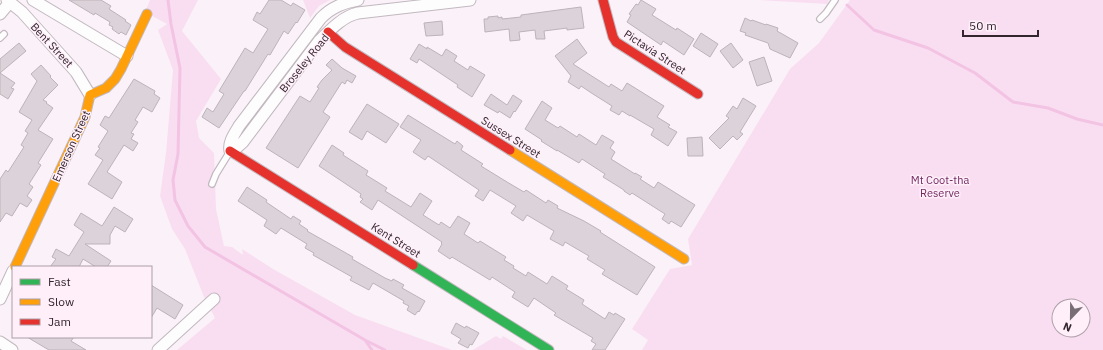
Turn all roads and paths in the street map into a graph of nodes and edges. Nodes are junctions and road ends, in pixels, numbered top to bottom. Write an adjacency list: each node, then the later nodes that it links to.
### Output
1 (33, 0): 11 (street, Bent Street)
2 (358, 0): 14 (street, Broseley Road)
3 (470, 0): 10 (street, Broseley Road)
4 (603, 0): 12 (street, Pictavia Street)
5 (835, 0): 9 (lane)
6 (8, 1): 7 (street); 13 (street, Bent Street)
7 (0, 14)
8 (147, 14): 11 (street, Emerson Street)
9 (820, 19)
10 (328, 32): 14 (street, Broseley Road); 16 (street, Sussex Street)
11 (128, 56): 13 (street, Emerson Street)
12 (698, 94)
13 (90, 96): 17 (street, Emerson Street)
14 (230, 151): 15 (lane, Broseley Road); 24 (street, Kent Street)
15 (212, 184)
16 (684, 259)
17 (15, 266)
18 (12, 273): 19 (street)
19 (0, 299)
20 (214, 299): 23 (street)
21 (0, 342): 22 (street)
22 (12, 350)
23 (158, 350)
24 (549, 350)

